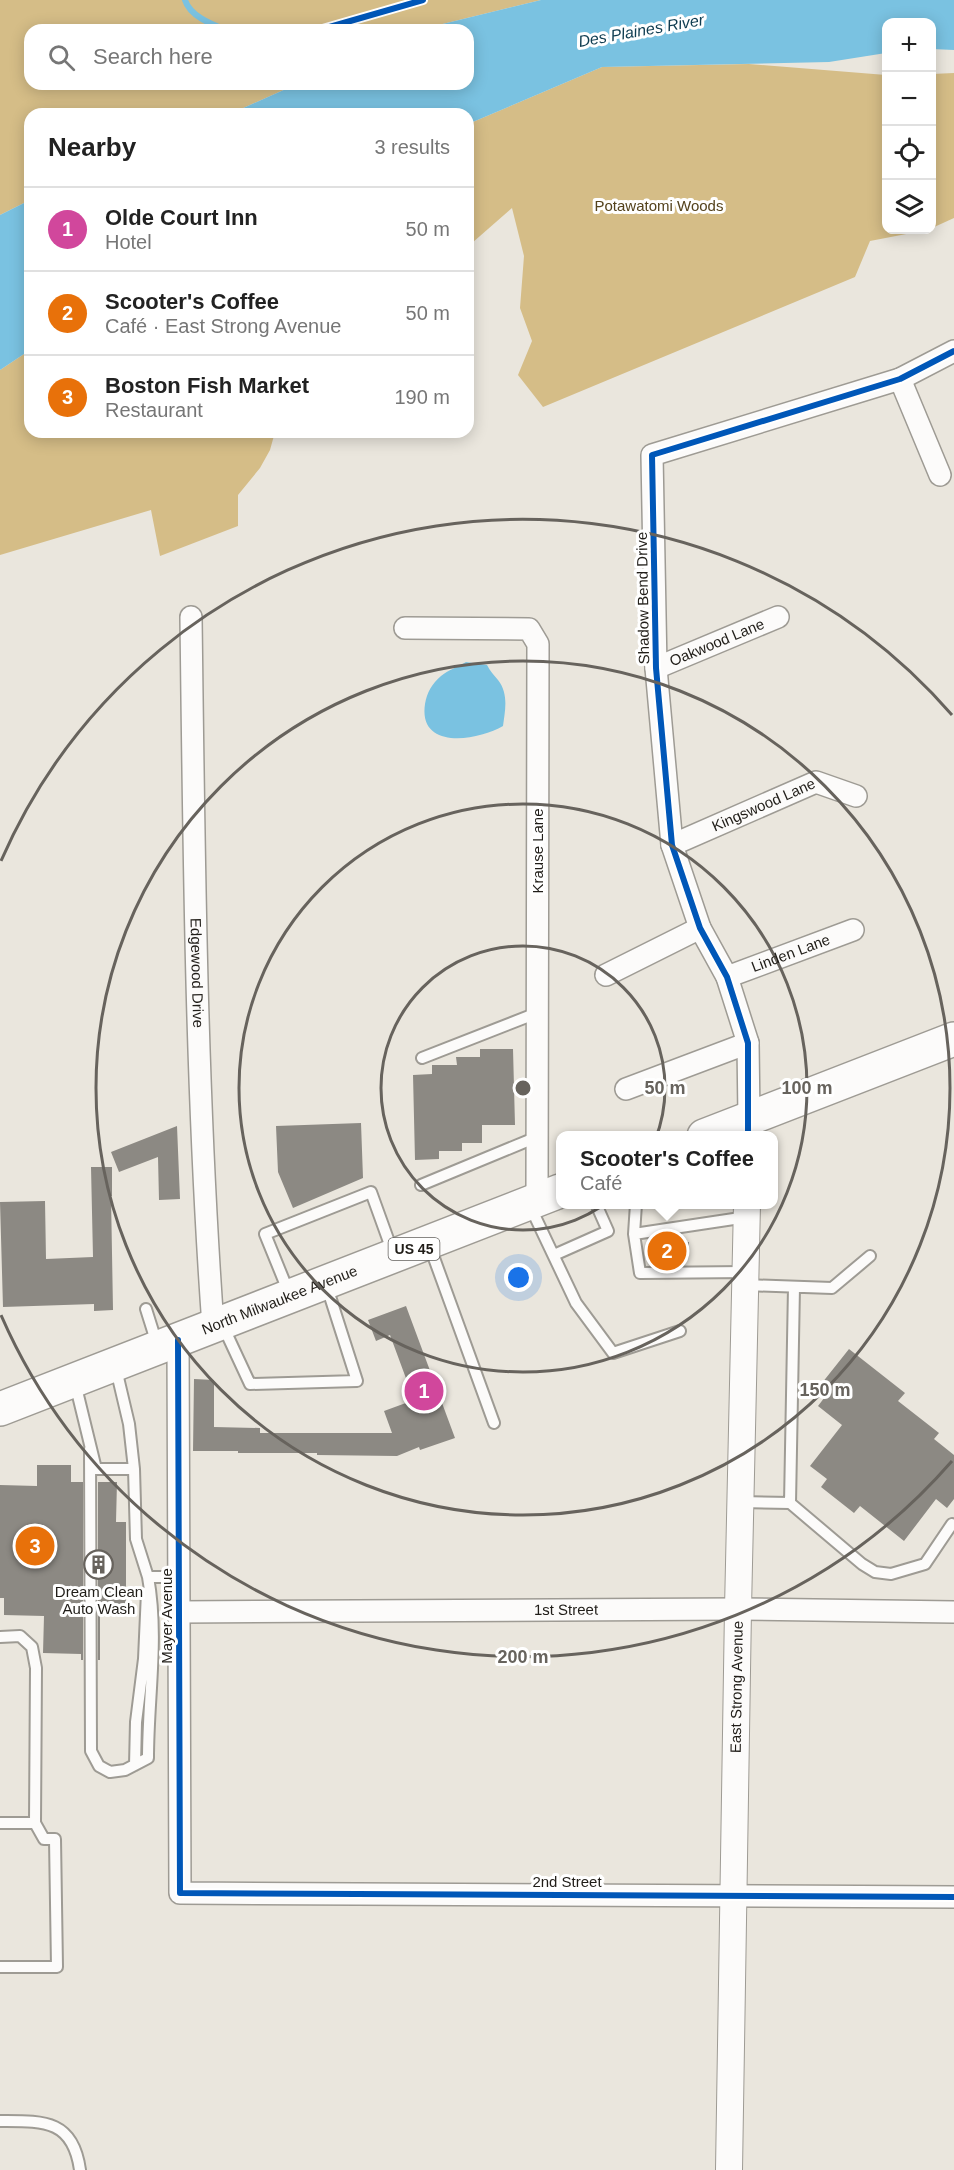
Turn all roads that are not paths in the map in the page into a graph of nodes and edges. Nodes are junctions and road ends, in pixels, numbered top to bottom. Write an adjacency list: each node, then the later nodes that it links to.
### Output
1 (954, 351): 2 (street, Shadow Bend Drive)
2 (900, 379): 3 (street); 7 (street, Shadow Bend Drive)
3 (940, 475)
4 (191, 617): 37 (street, Edgewood Drive)
5 (778, 617): 7 (street, Oakwood Lane)
6 (405, 628): 14 (street, Krause Lane)
7 (656, 668): 9 (street, Shadow Bend Drive)
8 (856, 796): 9 (street, Kingswood Lane)
9 (672, 845): 10 (street, Shadow Bend Drive)
10 (700, 928): 12 (street); 13 (street, Shadow Bend Drive)
11 (853, 930): 13 (street, Linden Lane)
12 (606, 975)
13 (727, 977): 16 (street, Shadow Bend Drive)
14 (537, 1014): 17 (lane); 21 (street, Krause Lane)
15 (954, 1039): 19 (main road)
16 (748, 1043): 18 (street); 19 (street, Shadow Bend Drive)
17 (422, 1058)
18 (626, 1089)
19 (749, 1127): 20 (main road)
20 (729, 1131)
21 (537, 1137): 22 (lane); 23 (street, Krause Lane)
22 (421, 1185)
23 (542, 1198): 28 (main road, North Milwaukee Avenue / US 45); 29 (lane)
24 (598, 1209): 29 (lane)
25 (636, 1209): 27 (lane)
26 (747, 1211): 27 (lane); 32 (street, East Strong Avenue)
27 (634, 1234): 32 (lane)
28 (429, 1244): 31 (main road, North Milwaukee Avenue / US 45); 43 (lane)
29 (554, 1255): 38 (lane)
30 (870, 1256): 34 (lane)
31 (394, 1257): 33 (main road, North Milwaukee Avenue / US 45); 35 (lane)
32 (745, 1278): 34 (lane); 46 (street, East Strong Avenue)
33 (326, 1283): 35 (main road, North Milwaukee Avenue / US 45); 37 (lane)
34 (794, 1287): 47 (lane)
35 (290, 1296): 37 (main road, North Milwaukee Avenue / US 45)
36 (146, 1309): 39 (lane)
37 (217, 1325): 39 (main road, North Milwaukee Avenue / US 45)
38 (680, 1331)
39 (168, 1343): 40 (main road, North Milwaukee Avenue / US 45); 50 (street, Mayer Avenue)
40 (114, 1364): 41 (main road, North Milwaukee Avenue / US 45); 45 (lane)
41 (74, 1380): 42 (main road, North Milwaukee Avenue / US 45); 44 (lane)
42 (0, 1409)
43 (494, 1423)
44 (90, 1449): 45 (lane); 49 (lane)
45 (134, 1469): 49 (lane)
46 (740, 1502): 47 (lane); 51 (street, East Strong Avenue)
47 (790, 1503): 48 (lane)
48 (952, 1524)
49 (148, 1577): 50 (lane)
50 (179, 1577): 52 (street, Mayer Avenue)
51 (738, 1609): 52 (street, 1st Street); 53 (street, 1st Street); 58 (street, East Strong Avenue)
52 (179, 1612): 57 (street, Mayer Avenue)
53 (954, 1612)
54 (0, 1637): 56 (lane)
55 (0, 1823): 56 (lane)
56 (35, 1823): 60 (lane)
57 (180, 1893): 58 (street, 2nd Street)
58 (733, 1895): 59 (street, 2nd Street); 63 (street, East Strong Avenue)
59 (954, 1897)
60 (0, 1968)
61 (0, 2121): 62 (lane)
62 (80, 2170)
63 (729, 2170)

